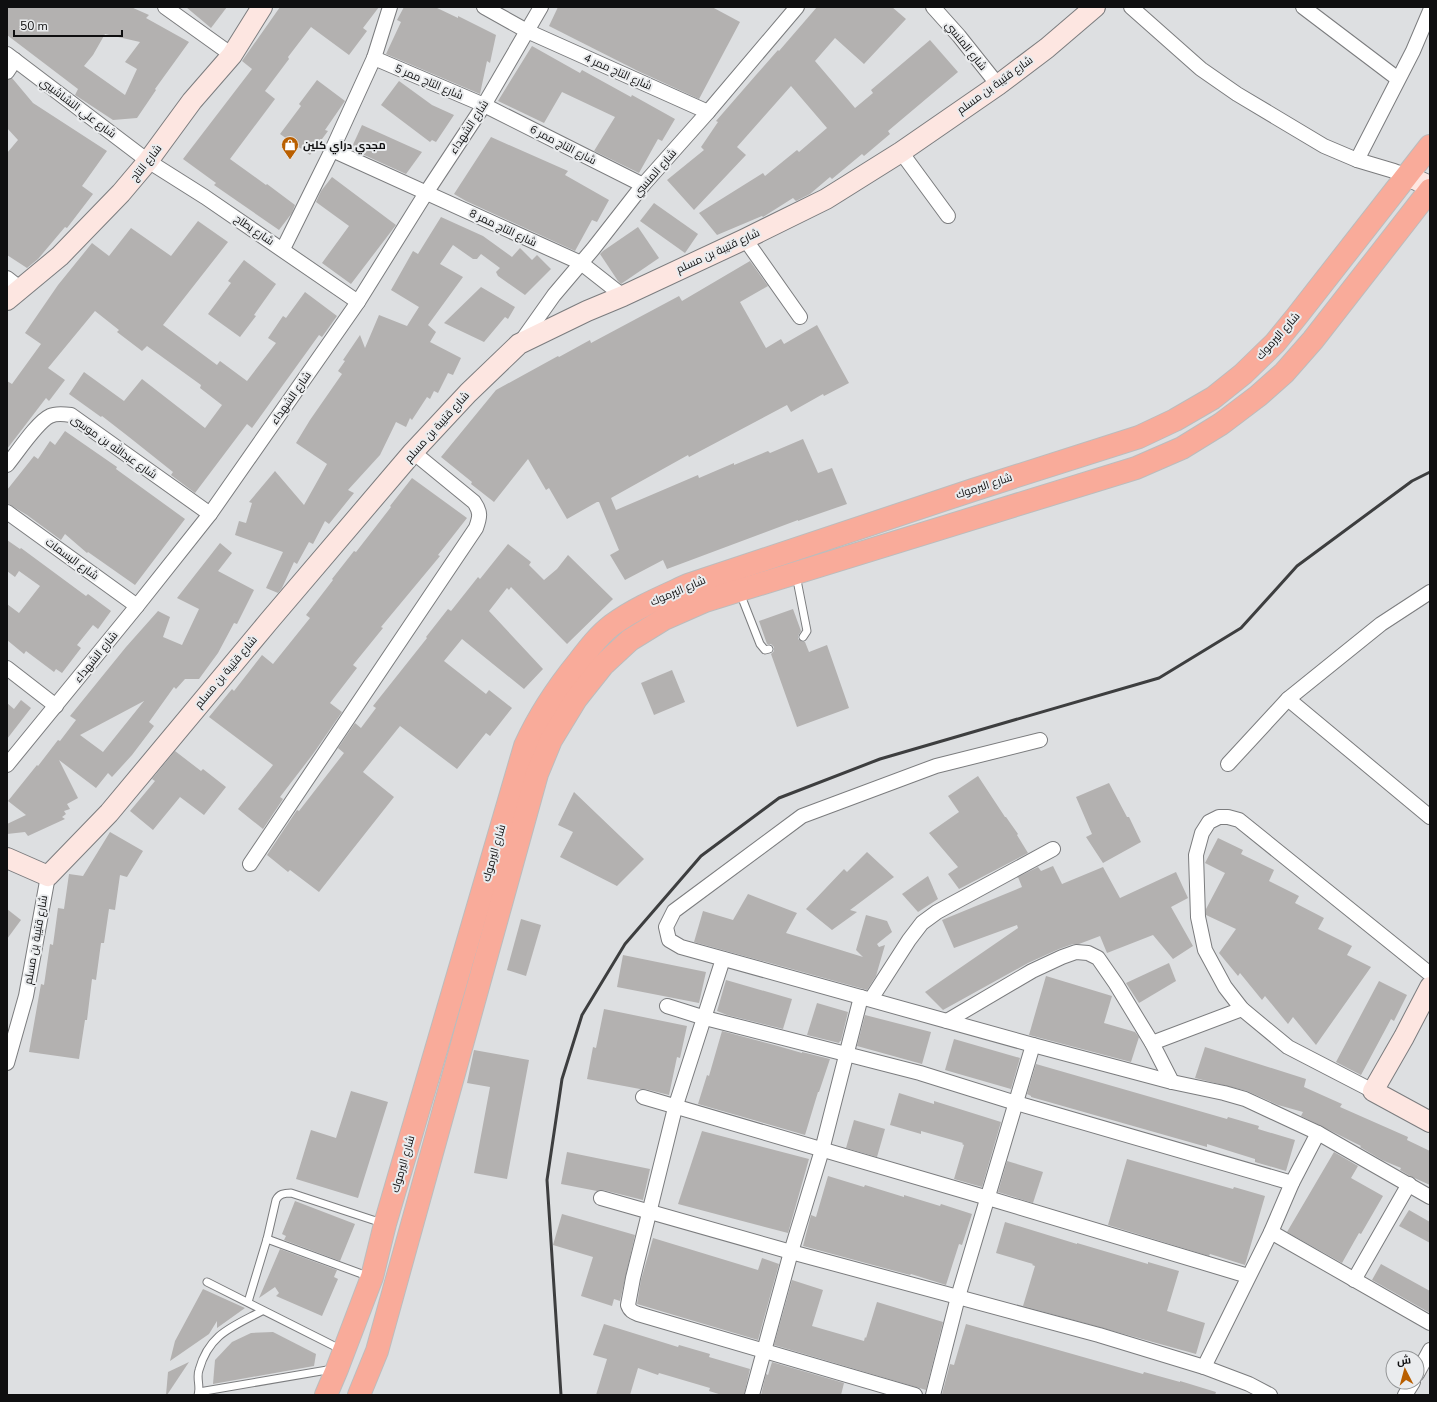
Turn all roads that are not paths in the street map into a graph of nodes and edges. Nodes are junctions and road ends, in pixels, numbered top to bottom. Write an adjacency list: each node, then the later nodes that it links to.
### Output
1 (165, 7): 13 (street)
2 (262, 7): 13 (street, شارع التاج)
3 (390, 7): 14 (street)
4 (484, 7): 12 (street, شارع التاج ممر 4)
5 (541, 7): 12 (street, شارع الشهداء)
6 (797, 7): 19 (street, شارع المنسي)
7 (933, 7): 17 (street, شارع المنسي)
8 (1095, 7): 17 (street, شارع قتيبة بن مسلم)
9 (1131, 7): 23 (street)
10 (1303, 7): 16 (street)
11 (1430, 11): 16 (street)
12 (527, 31): 18 (street, شارع الشهداء); 19 (street, شارع التاج ممر 4)
13 (232, 55): 24 (street, شارع التاج)
14 (374, 58): 18 (street, شارع التاج ممر 5); 21 (street)
15 (10, 62): 24 (street, شارع علي النشاشيبي)
16 (1398, 79): 23 (street)
17 (998, 85): 22 (street, شارع قتيبة بن مسلم)
18 (484, 105): 26 (street, شارع التاج ممر 6); 29 (street, شارع الشهداء)
19 (708, 112): 26 (street, شارع المنسي)
20 (1430, 146): 25 (highway, شارع اليرموك)
21 (332, 150): 29 (street, شارع التاج ممر 8); 32 (street)
22 (901, 152): 30 (street); 31 (street, شارع قتيبة بن مسلم)
23 (1358, 160): 25 (street)
24 (148, 162): 32 (street, شارع يطاح); 34 (street, شارع التاج)
25 (1407, 176): 27 (street); 86 (highway, شارع اليرموك)
26 (643, 185): 33 (street, شارع المنسي)
27 (1430, 186)
28 (1430, 190): 43 (highway, شارع اليرموك)
29 (426, 193): 33 (street, شارع التاج ممر 8); 36 (street, شارع الشهداء)
30 (948, 216)
31 (745, 239): 35 (street, شارع قتيبة بن مسلم); 37 (street)
32 (283, 249): 36 (street, شارع يطاح)
33 (581, 263): 35 (street, شارع التاج ممر 8); 38 (street, شارع المنسي)
34 (12, 289)
35 (623, 296): 38 (street, شارع قتيبة بن مسلم)
36 (358, 302): 42 (street, شارع الشهداء)
37 (800, 317)
38 (519, 344): 39 (street, شارع قتيبة بن مسلم)
39 (413, 452): 58 (street); 59 (street, شارع قتيبة بن مسلم)
40 (7, 465): 42 (street, شارع عبدالله بن موسى)
41 (7, 512): 46 (street, شارع البسمات)
42 (210, 514): 46 (street, شارع الشهداء)
43 (796, 573): 44 (highway, شارع اليرموك); 47 (lane)
44 (739, 591): 48 (lane); 105 (highway, شارع اليرموك)
45 (1430, 592): 50 (street)
46 (137, 606): 51 (street, شارع الشهداء)
47 (803, 637)
48 (769, 649)
49 (7, 668): 51 (street)
50 (1288, 699): 53 (street); 55 (street)
51 (56, 706): 54 (street, شارع الشهداء)
52 (1040, 740): 60 (street)
53 (1228, 764)
54 (7, 765)
55 (1430, 818)
56 (1053, 849): 63 (street)
57 (7, 858): 59 (street)
58 (250, 864)
59 (48, 876): 71 (street, شارع قتيبة بن مسلم)
60 (723, 959): 63 (street); 66 (street)
61 (1430, 974): 65 (street)
62 (1430, 987): 73 (street)
63 (866, 998): 67 (street); 70 (street)
64 (667, 1006): 66 (street)
65 (1242, 1009): 68 (street); 73 (street)
66 (705, 1018): 70 (street); 76 (street)
67 (947, 1021): 68 (street); 69 (street)
68 (1152, 1043): 72 (street)
69 (1033, 1045): 72 (street); 75 (street)
70 (846, 1054): 75 (street); 79 (street)
71 (7, 1063)
72 (1172, 1082): 78 (street)
73 (1373, 1091): 77 (street)
74 (643, 1097): 76 (street)
75 (1016, 1103): 80 (street); 84 (street)
76 (675, 1108): 79 (street); 85 (street)
77 (1430, 1122)
78 (1318, 1133): 80 (street); 81 (street)
79 (822, 1150): 84 (street); 89 (street)
80 (1292, 1183): 87 (street)
81 (1409, 1184): 82 (street); 92 (street)
82 (1430, 1197)
83 (601, 1198): 85 (street)
84 (988, 1198): 90 (street); 94 (street)
85 (650, 1212): 89 (street); 98 (street)
86 (385, 1224): 88 (lane); 91 (highway, شارع اليرموك)
87 (1271, 1232): 90 (street); 92 (street)
88 (267, 1239): 91 (lane); 95 (lane)
89 (791, 1252): 94 (street); 98 (street)
90 (1248, 1276): 102 (street)
91 (372, 1277): 101 (highway, شارع اليرموك)
92 (1354, 1280): 97 (street)
93 (207, 1282): 95 (lane)
94 (958, 1297): 102 (street); 108 (street)
95 (248, 1302): 96 (lane)
96 (262, 1311): 101 (lane); 103 (lane)
97 (1430, 1323)
98 (763, 1350): 106 (street); 107 (street)
99 (1430, 1350): 100 (street)
100 (1425, 1359)
101 (341, 1360): 103 (lane); 104 (highway, شارع اليرموك)
102 (1204, 1367): 109 (street)
103 (199, 1393)
104 (326, 1395)
105 (359, 1395)
106 (752, 1395)
107 (916, 1395)
108 (933, 1395)
109 (1270, 1395)

